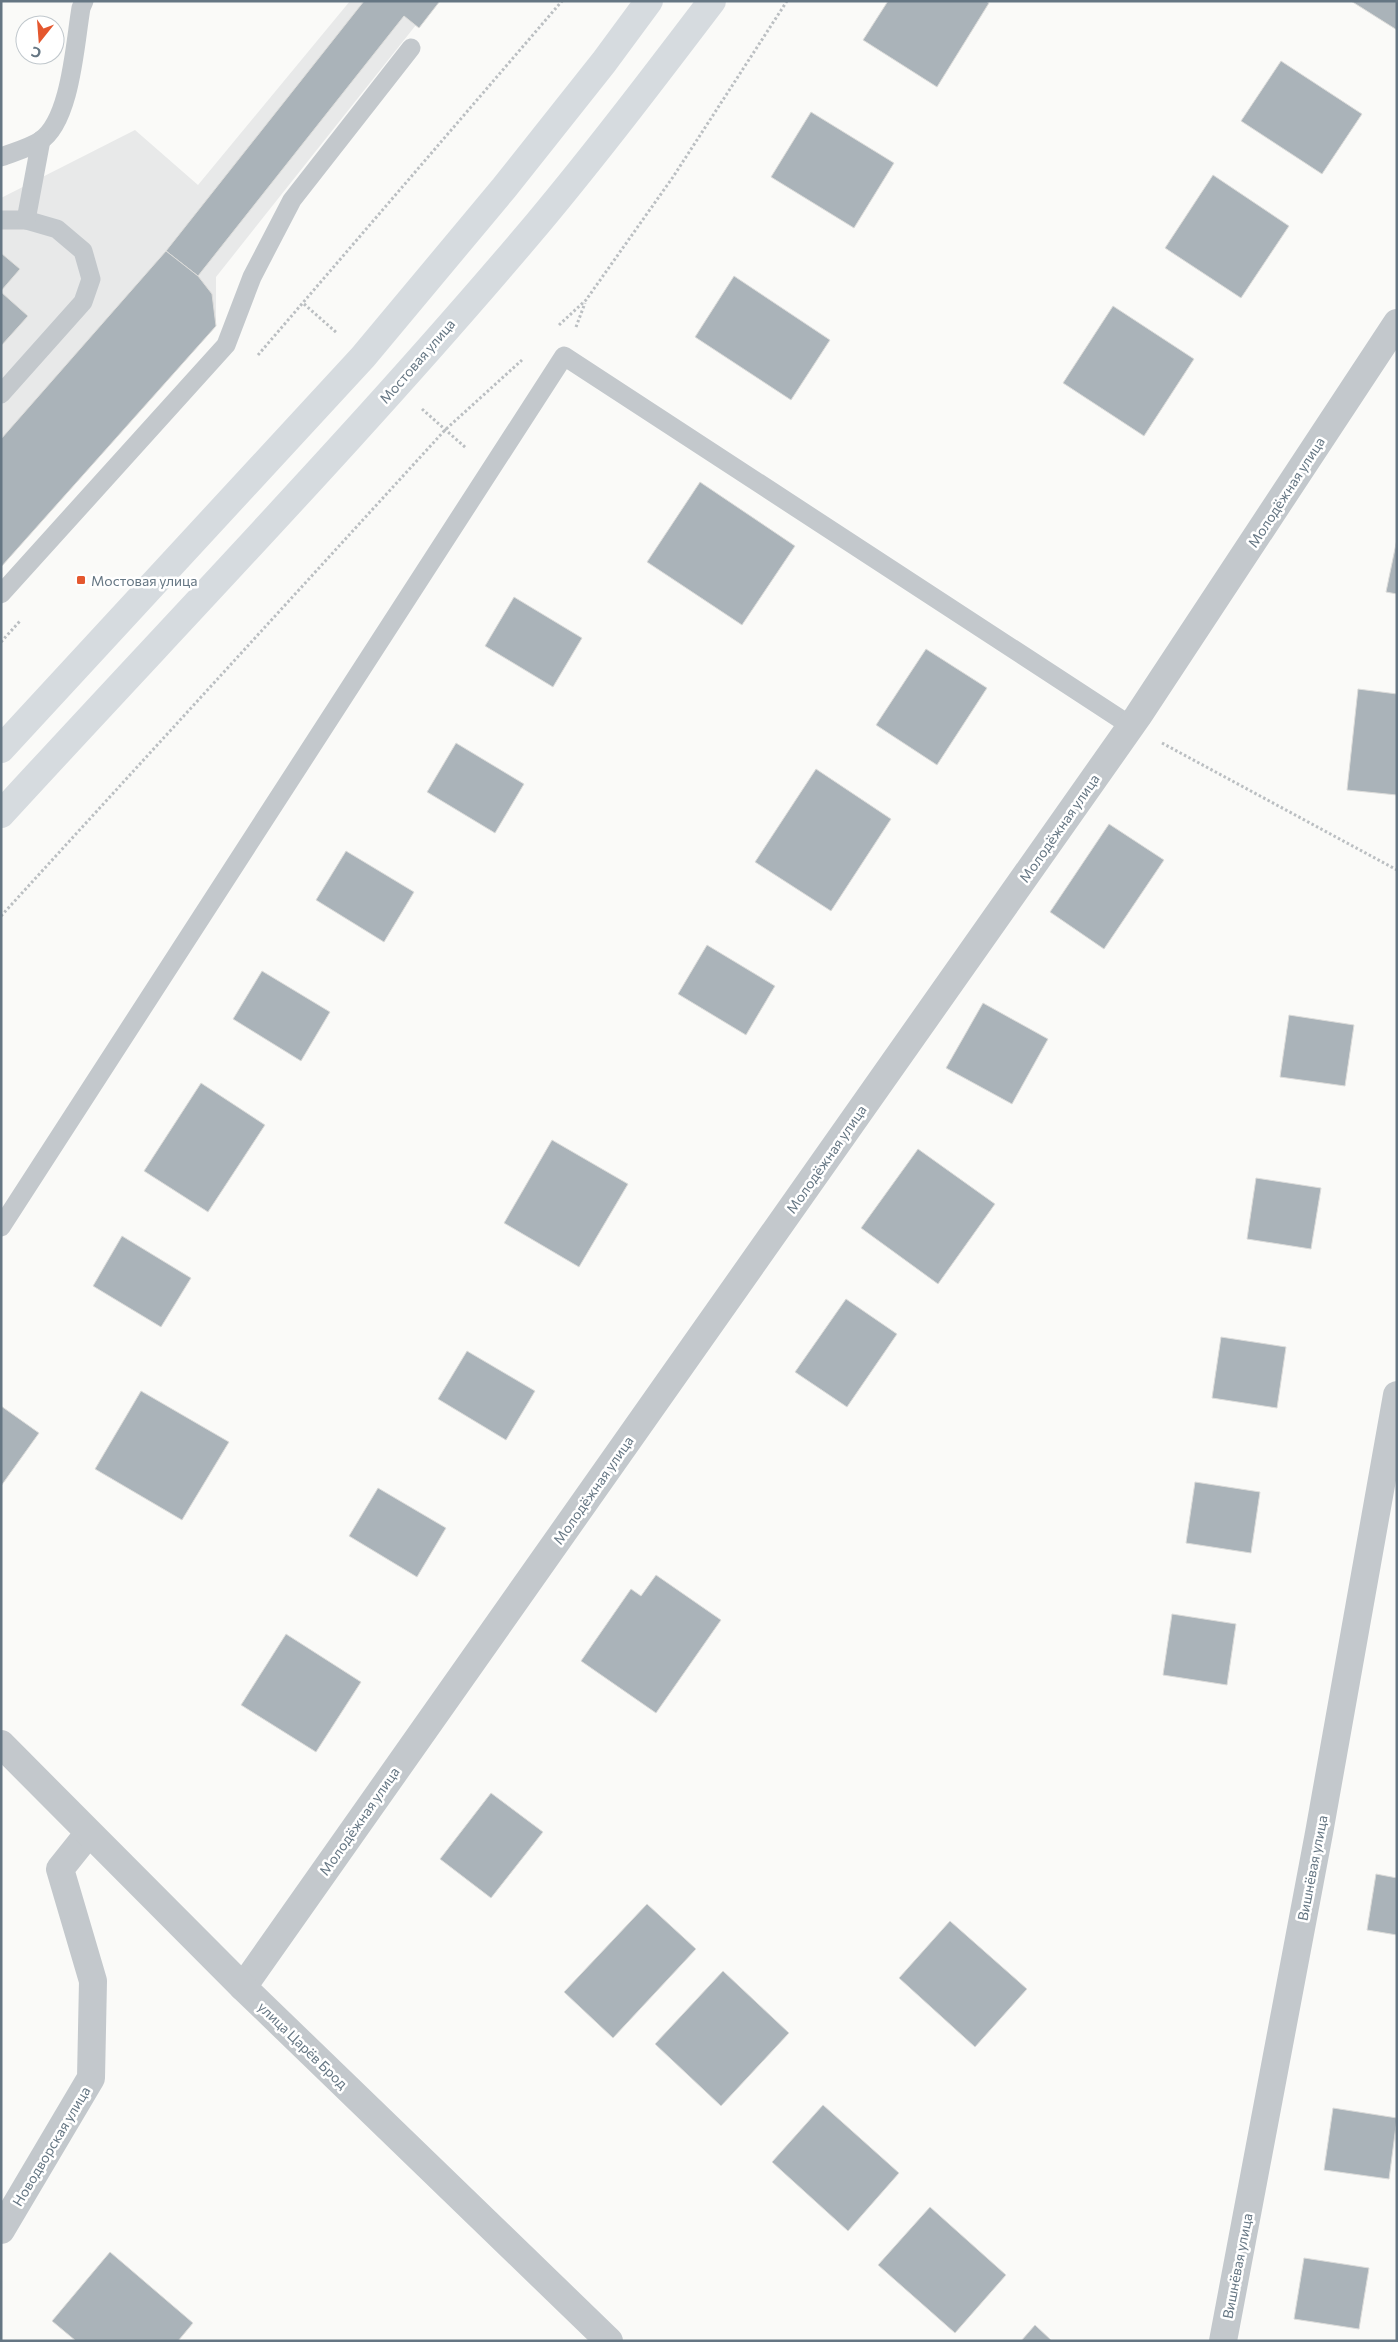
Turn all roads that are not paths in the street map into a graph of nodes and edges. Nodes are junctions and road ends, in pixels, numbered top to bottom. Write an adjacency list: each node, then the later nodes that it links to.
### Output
1 (84, 1): 5 (lane)
2 (649, 1): 13 (main road)
3 (712, 1): 14 (main road, Мостовая улица)
4 (411, 48): 11 (lane)
5 (41, 140): 6 (lane); 8 (lane)
6 (1, 157)
7 (1, 220): 8 (lane)
8 (26, 220): 10 (lane)
9 (1397, 323): 12 (street, Молодёжная улица)
10 (1, 394)
11 (1, 594)
12 (1131, 726): 15 (lane); 19 (street, Молодёжная улица)
13 (1, 749)
14 (1, 814)
15 (1, 1227)
16 (1397, 1395): 22 (street, Вишнёвая улица)
17 (1, 1744): 18 (street, улица Царёв Брод)
18 (88, 1834): 19 (street, улица Царёв Брод); 20 (street, Новодворская улица)
19 (243, 1987): 21 (street, улица Царёв Брод)
20 (1, 2230)
21 (609, 2341)
22 (1223, 2341)

